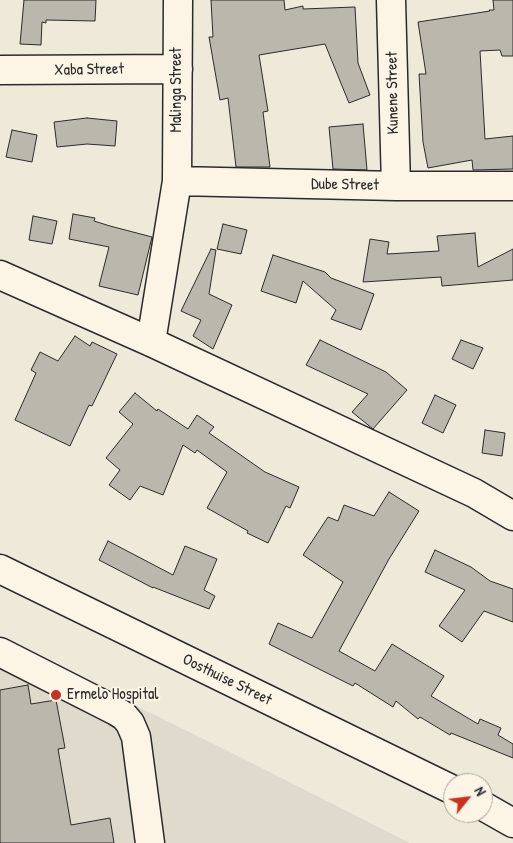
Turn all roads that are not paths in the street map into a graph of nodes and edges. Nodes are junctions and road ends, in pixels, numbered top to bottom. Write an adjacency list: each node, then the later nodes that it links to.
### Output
1 (178, 0): 3 (street, Malinga Street)
2 (391, 0): 6 (street, Kunene Street)
3 (178, 69): 4 (street, Xaba Street); 5 (street, Malinga Street)
4 (0, 70)
5 (177, 181): 6 (street, Dube Street); 9 (street, Malinga Street)
6 (396, 186): 7 (street, Dube Street)
7 (513, 186)
8 (0, 274): 9 (street)
9 (151, 342): 10 (street)
10 (513, 516)
11 (0, 569): 13 (street, Oosthuise Street)
12 (0, 652): 16 (street)
13 (443, 785)
14 (493, 811): 15 (street)
15 (513, 822)
16 (150, 843)

